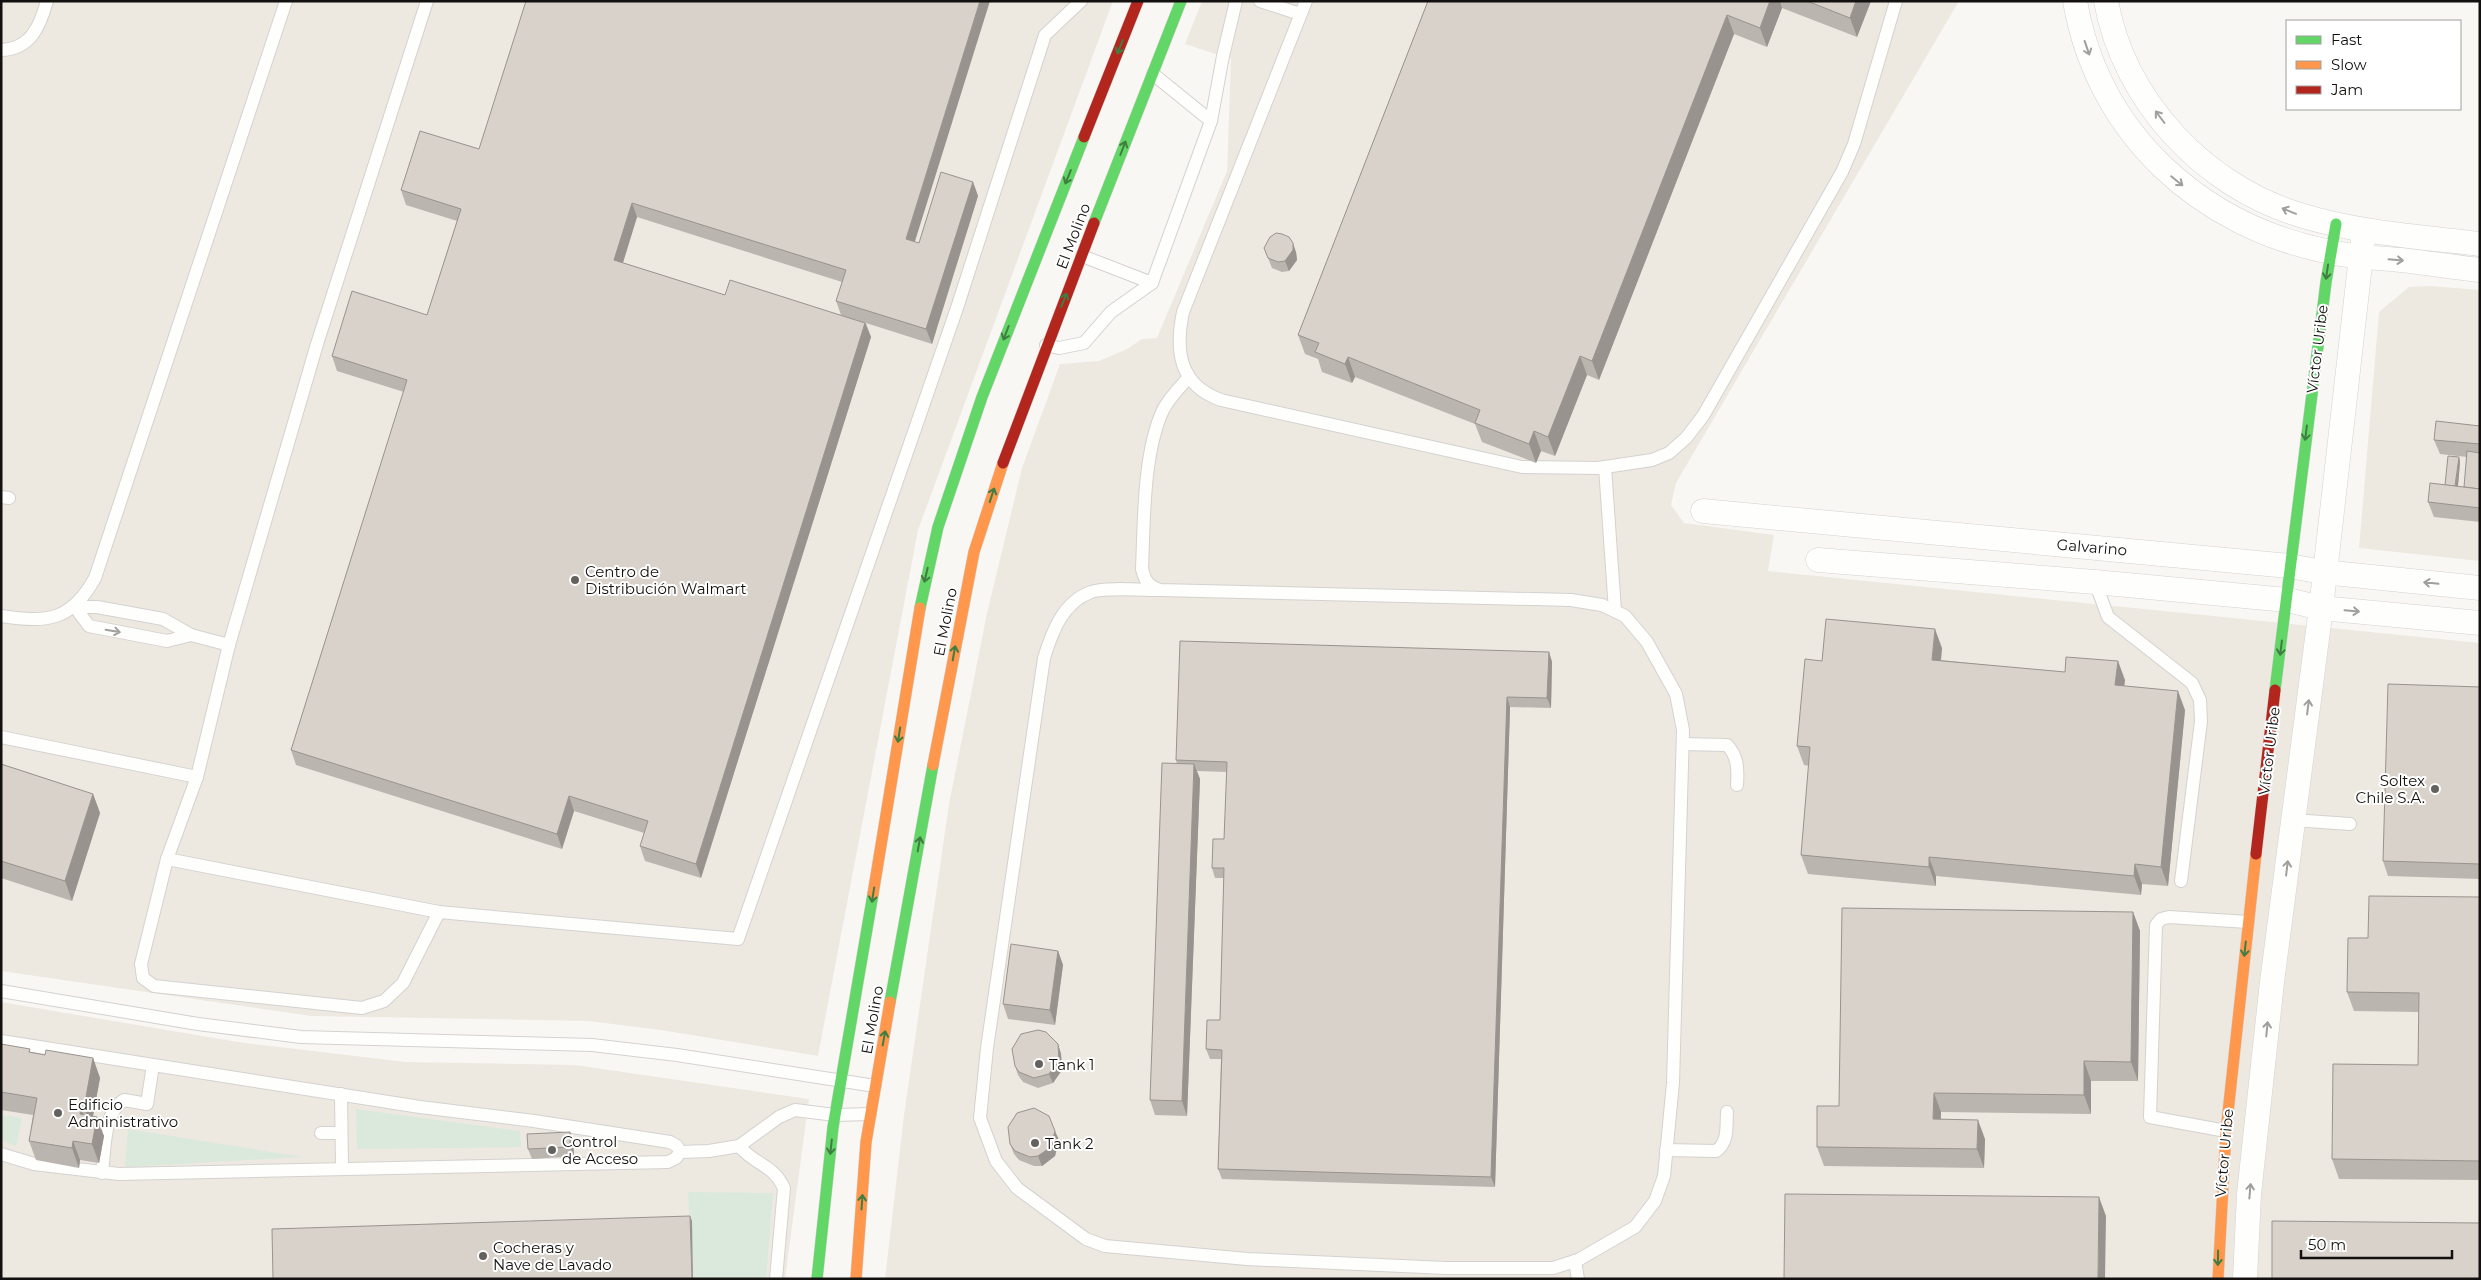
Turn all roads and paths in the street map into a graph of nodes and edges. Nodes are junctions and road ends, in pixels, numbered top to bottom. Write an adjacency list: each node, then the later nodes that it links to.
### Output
1 (47, 1): 14 (lane)
2 (286, 1): 46 (lane)
3 (427, 1): 52 (lane)
4 (1081, 1): 61 (lane)
5 (1138, 1): 17 (street, El Molino, one-way to 17)
6 (1181, 1): 15 (street, El Molino)
7 (1236, 1): 20 (lane)
8 (1260, 1): 13 (lane)
9 (1306, 1): 13 (lane)
10 (1896, 1): 31 (lane)
11 (2075, 1): 24 (street, one-way to 24)
12 (2106, 1): 21 (street, one-way to 12)
13 (1300, 14): 30 (lane)
14 (1, 50)
15 (1153, 74): 19 (street, El Molino); 20 (lane)
16 (1116, 89): 17 (street)
17 (1103, 91): 33 (street, El Molino, one-way to 33)
18 (1129, 93): 19 (street)
19 (1140, 107): 25 (street, El Molino, one-way to 19)
20 (1211, 121): 28 (lane)
21 (2336, 224): 22 (street); 24 (street, Víctor Uribe)
22 (2364, 230): 23 (street); 26 (street, Víctor Uribe)
23 (2480, 244)
24 (2330, 252): 26 (street); 39 (street, Víctor Uribe, one-way to 39)
25 (1082, 256): 28 (lane); 29 (street, El Molino, one-way to 25)
26 (2361, 257): 27 (street, one-way to 27); 41 (street, Víctor Uribe)
27 (2480, 270)
28 (1152, 283): 29 (lane)
29 (1046, 345): 36 (street, El Molino, one-way to 29)
30 (1189, 377): 31 (lane); 44 (lane)
31 (1605, 467): 48 (lane)
32 (1703, 511): 34 (street, Galvarino)
33 (938, 528): 35 (street); 66 (street, El Molino, one-way to 66)
34 (1926, 531): 39 (street, Galvarino); 40 (street)
35 (949, 545)
36 (976, 547): 37 (street); 67 (street, El Molino, one-way to 36)
37 (962, 550)
38 (1818, 560): 40 (street)
39 (2289, 566): 41 (street, Galvarino); 45 (street, Víctor Uribe)
40 (1923, 568): 42 (street)
41 (2324, 572): 43 (street, Galvarino, one-way to 41); 47 (street, Víctor Uribe)
42 (2095, 582): 45 (street); 60 (lane)
43 (2480, 588)
44 (1160, 590): 48 (lane); 83 (lane)
45 (2287, 600): 47 (street); 62 (street, Víctor Uribe, one-way to 62)
46 (75, 607): 49 (lane); 51 (lane); 51 (lane, one-way to 51)
47 (2321, 608): 50 (street, one-way to 50); 57 (street, Víctor Uribe, one-way to 47)
48 (1615, 611): 54 (lane)
49 (1, 616)
50 (2480, 623)
51 (191, 635): 52 (lane)
52 (229, 645): 55 (lane)
53 (1, 737): 55 (lane)
54 (1683, 744): 56 (lane); 77 (lane)
55 (197, 777): 59 (lane)
56 (1738, 785)
57 (2293, 820): 58 (lane); 75 (street, Víctor Uribe, one-way to 57)
58 (2350, 824)
59 (167, 858): 61 (lane); 61 (lane)
60 (2180, 881)
61 (439, 912)
62 (2248, 922): 72 (street, Víctor Uribe, one-way to 72); 72 (lane)
63 (1, 991): 66 (lane)
64 (1, 1041): 65 (lane)
65 (153, 1065): 68 (lane); 81 (lane)
66 (841, 1081): 67 (lane); 71 (street, El Molino)
67 (875, 1086): 70 (street, El Molino)
68 (341, 1094): 74 (lane); 78 (lane)
69 (1727, 1112): 77 (lane)
70 (870, 1114): 71 (lane); 86 (street, El Molino, one-way to 70)
71 (835, 1115): 76 (lane); 85 (street, El Molino, one-way to 85)
72 (2226, 1131): 75 (street); 88 (street, Víctor Uribe, one-way to 88)
73 (321, 1133): 74 (lane)
74 (341, 1133): 80 (lane)
75 (2255, 1135): 89 (street, Víctor Uribe, one-way to 75)
76 (740, 1146): 78 (lane); 84 (lane)
77 (1666, 1150): 82 (lane)
78 (680, 1152): 80 (lane)
79 (1, 1154): 81 (lane)
80 (342, 1168): 81 (lane)
81 (102, 1173)
82 (1575, 1261): 83 (lane); 87 (lane)
83 (1488, 1273)
84 (776, 1279)
85 (817, 1279)
86 (856, 1279)
87 (1578, 1279)
88 (2218, 1279)
89 (2245, 1279)

